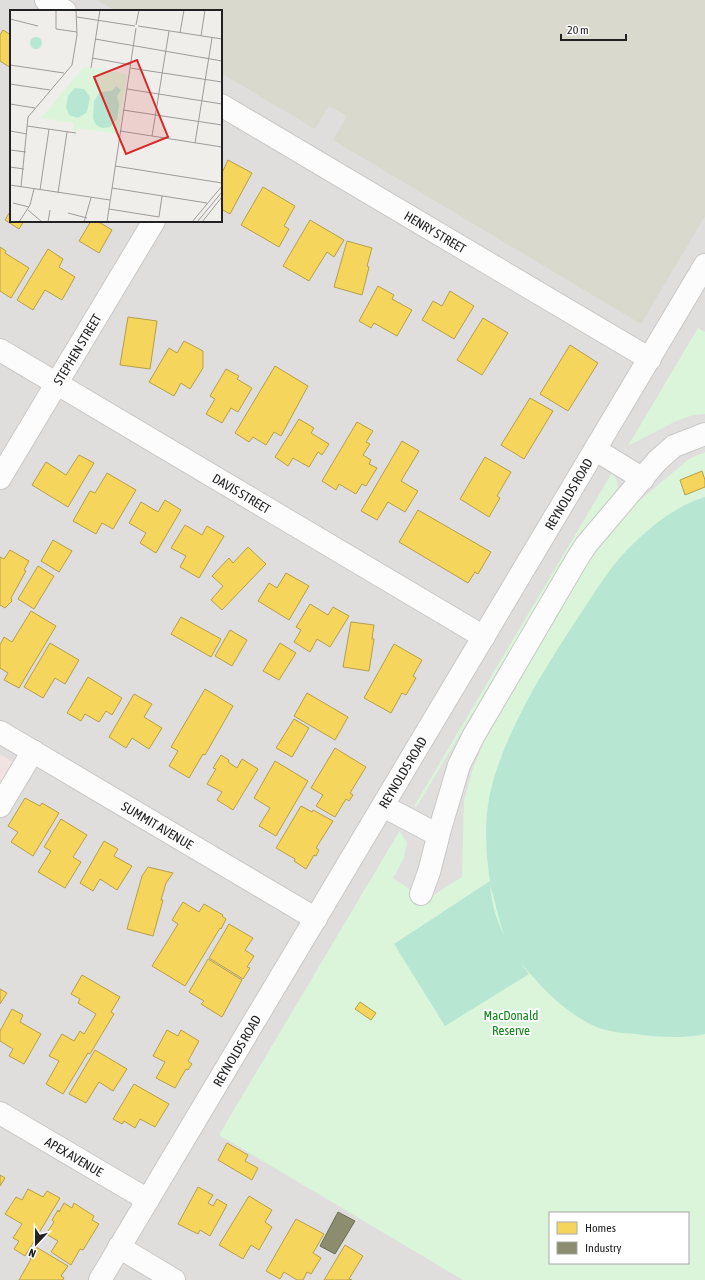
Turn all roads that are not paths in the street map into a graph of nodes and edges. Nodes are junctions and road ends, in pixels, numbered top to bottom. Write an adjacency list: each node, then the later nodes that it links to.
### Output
1 (46, 0): 2 (street)
2 (63, 10)
3 (222, 107): 7 (street, HENRY STREET)
4 (153, 222): 8 (street, STEPHEN STREET)
5 (705, 266): 7 (street, REYNOLDS ROAD)
6 (0, 350): 8 (street, DAVIS STREET)
7 (650, 359): 10 (street, REYNOLDS ROAD)
8 (57, 383): 11 (street, STEPHEN STREET); 13 (street, DAVIS STREET)
9 (705, 434): 12 (street)
10 (596, 450): 12 (street); 13 (street, REYNOLDS ROAD)
11 (0, 478)
12 (643, 479): 18 (street)
13 (484, 638): 17 (street, REYNOLDS ROAD)
14 (0, 732): 15 (street, SUMMIT AVENUE)
15 (32, 751): 16 (street); 20 (street, SUMMIT AVENUE)
16 (0, 806)
17 (383, 806): 18 (street); 20 (street, REYNOLDS ROAD)
18 (438, 835): 19 (street)
19 (421, 894)
20 (316, 919): 22 (street, REYNOLDS ROAD)
21 (0, 1113): 22 (street, APEX AVENUE)
22 (148, 1200): 23 (street, REYNOLDS ROAD)
23 (120, 1248): 24 (street, REYNOLDS ROAD); 25 (street)
24 (100, 1280)
25 (174, 1280)

